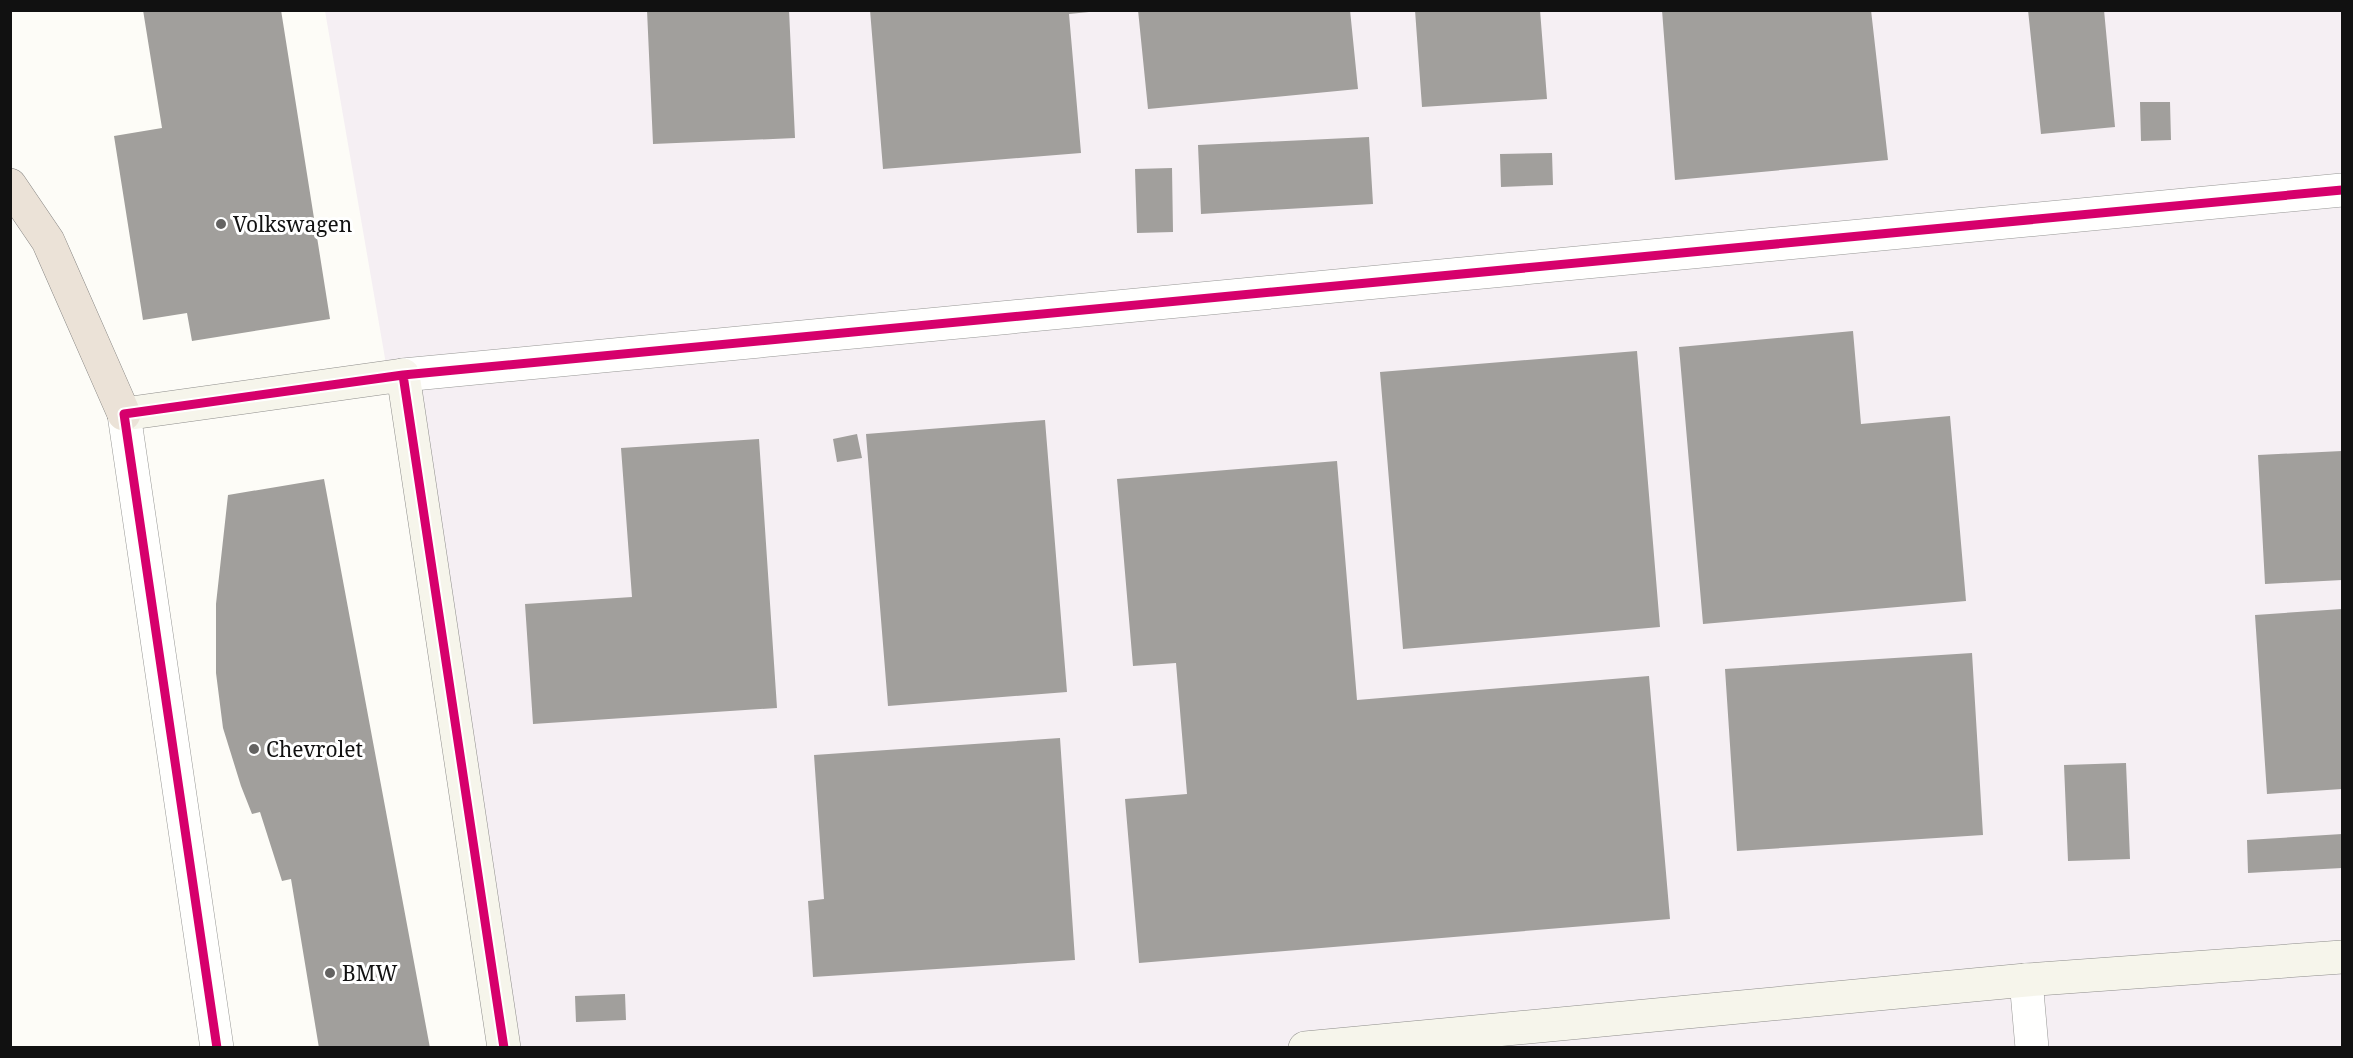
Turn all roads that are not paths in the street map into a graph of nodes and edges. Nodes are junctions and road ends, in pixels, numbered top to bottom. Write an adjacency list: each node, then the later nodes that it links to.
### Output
1 (10, 185): 4 (highway)
2 (2343, 190): 3 (street)
3 (403, 375): 4 (street); 8 (street)
4 (124, 414): 7 (street)
5 (2343, 957): 6 (street)
6 (2026, 980): 9 (street); 10 (street)
7 (217, 1047)
8 (504, 1047)
9 (1305, 1047)
10 (2032, 1047)

